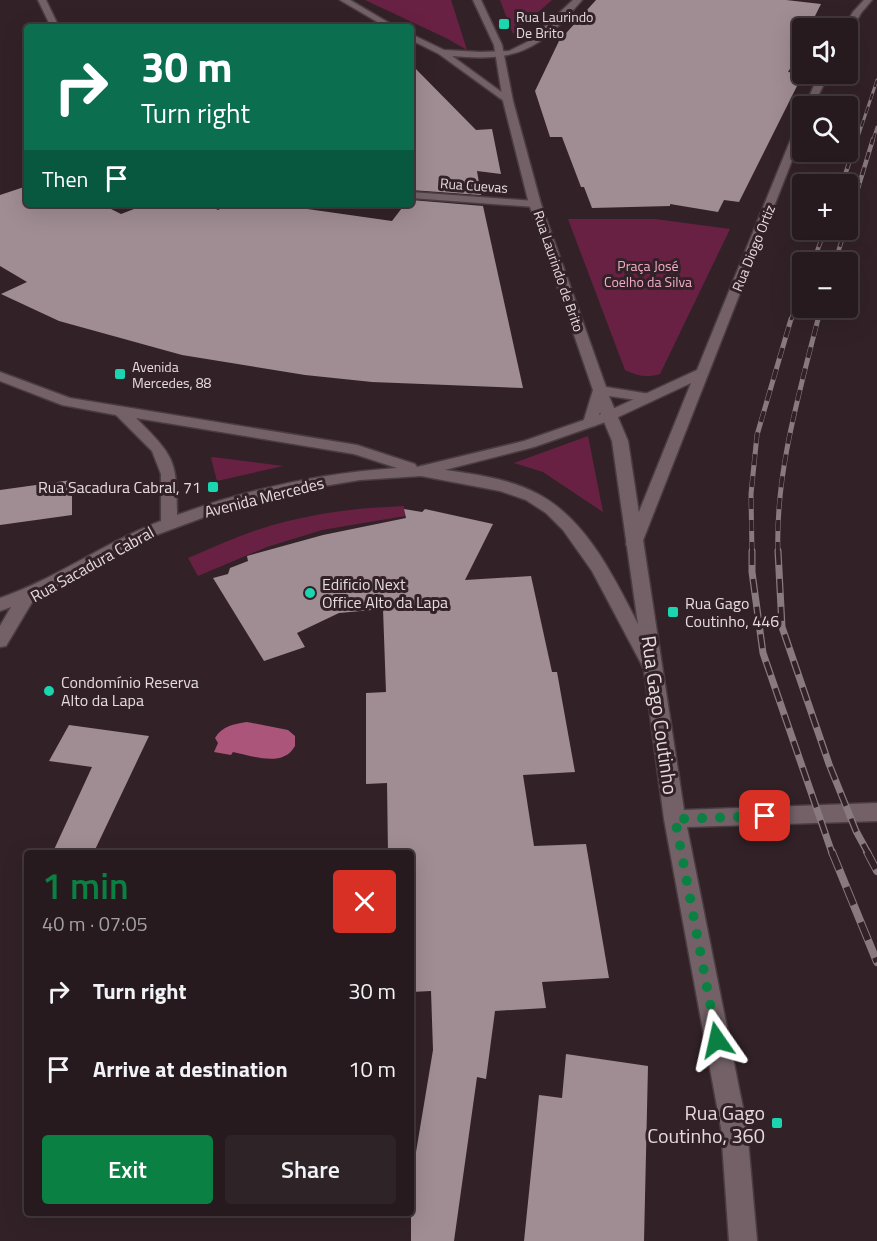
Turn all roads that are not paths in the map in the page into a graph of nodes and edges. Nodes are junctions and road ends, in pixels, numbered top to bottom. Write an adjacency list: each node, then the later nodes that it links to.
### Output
1 (42, 0): 7 (street)
2 (344, 0): 8 (street)
3 (477, 0): 11 (street, Rua Laurindo de Brito)
4 (578, 0): 11 (street)
5 (868, 0): 6 (street)
6 (854, 18)
7 (54, 24)
8 (387, 24)
9 (414, 38): 10 (street)
10 (442, 52): 11 (street); 12 (street)
11 (498, 53): 12 (street, Rua Laurindo de Brito)
12 (508, 101): 15 (street, Rua Laurindo de Brito)
13 (792, 149): 16 (street, Rua Diogo Ortiz)
14 (414, 195): 15 (street, Rua Cuevas)
15 (535, 204): 18 (street, Rua Laurindo de Brito)
16 (703, 372): 19 (street); 25 (street, Rua Diogo Ortiz)
17 (0, 376): 20 (street)
18 (600, 390): 19 (street); 21 (street, Rua Laurindo de Brito); 22 (street)
19 (650, 398): 21 (street)
20 (120, 409): 23 (street); 24 (street)
21 (609, 416): 22 (street, Avenida Mercedes); 25 (street, Rua Laurindo de Brito)
22 (590, 423): 23 (street, Avenida Mercedes)
23 (421, 471): 24 (street, Avenida Mercedes); 29 (street)
24 (169, 523): 26 (street, Rua Sacadura Cabral)
25 (634, 544): 29 (street, Rua Gago Coutinho)
26 (28, 595): 27 (street); 28 (street, Rua Sacadura Cabral)
27 (0, 605)
28 (0, 641)
29 (655, 676): 31 (street, Rua Gago Coutinho)
30 (877, 812): 31 (street)
31 (675, 819): 32 (street, Rua Gago Coutinho)
32 (743, 1241)

